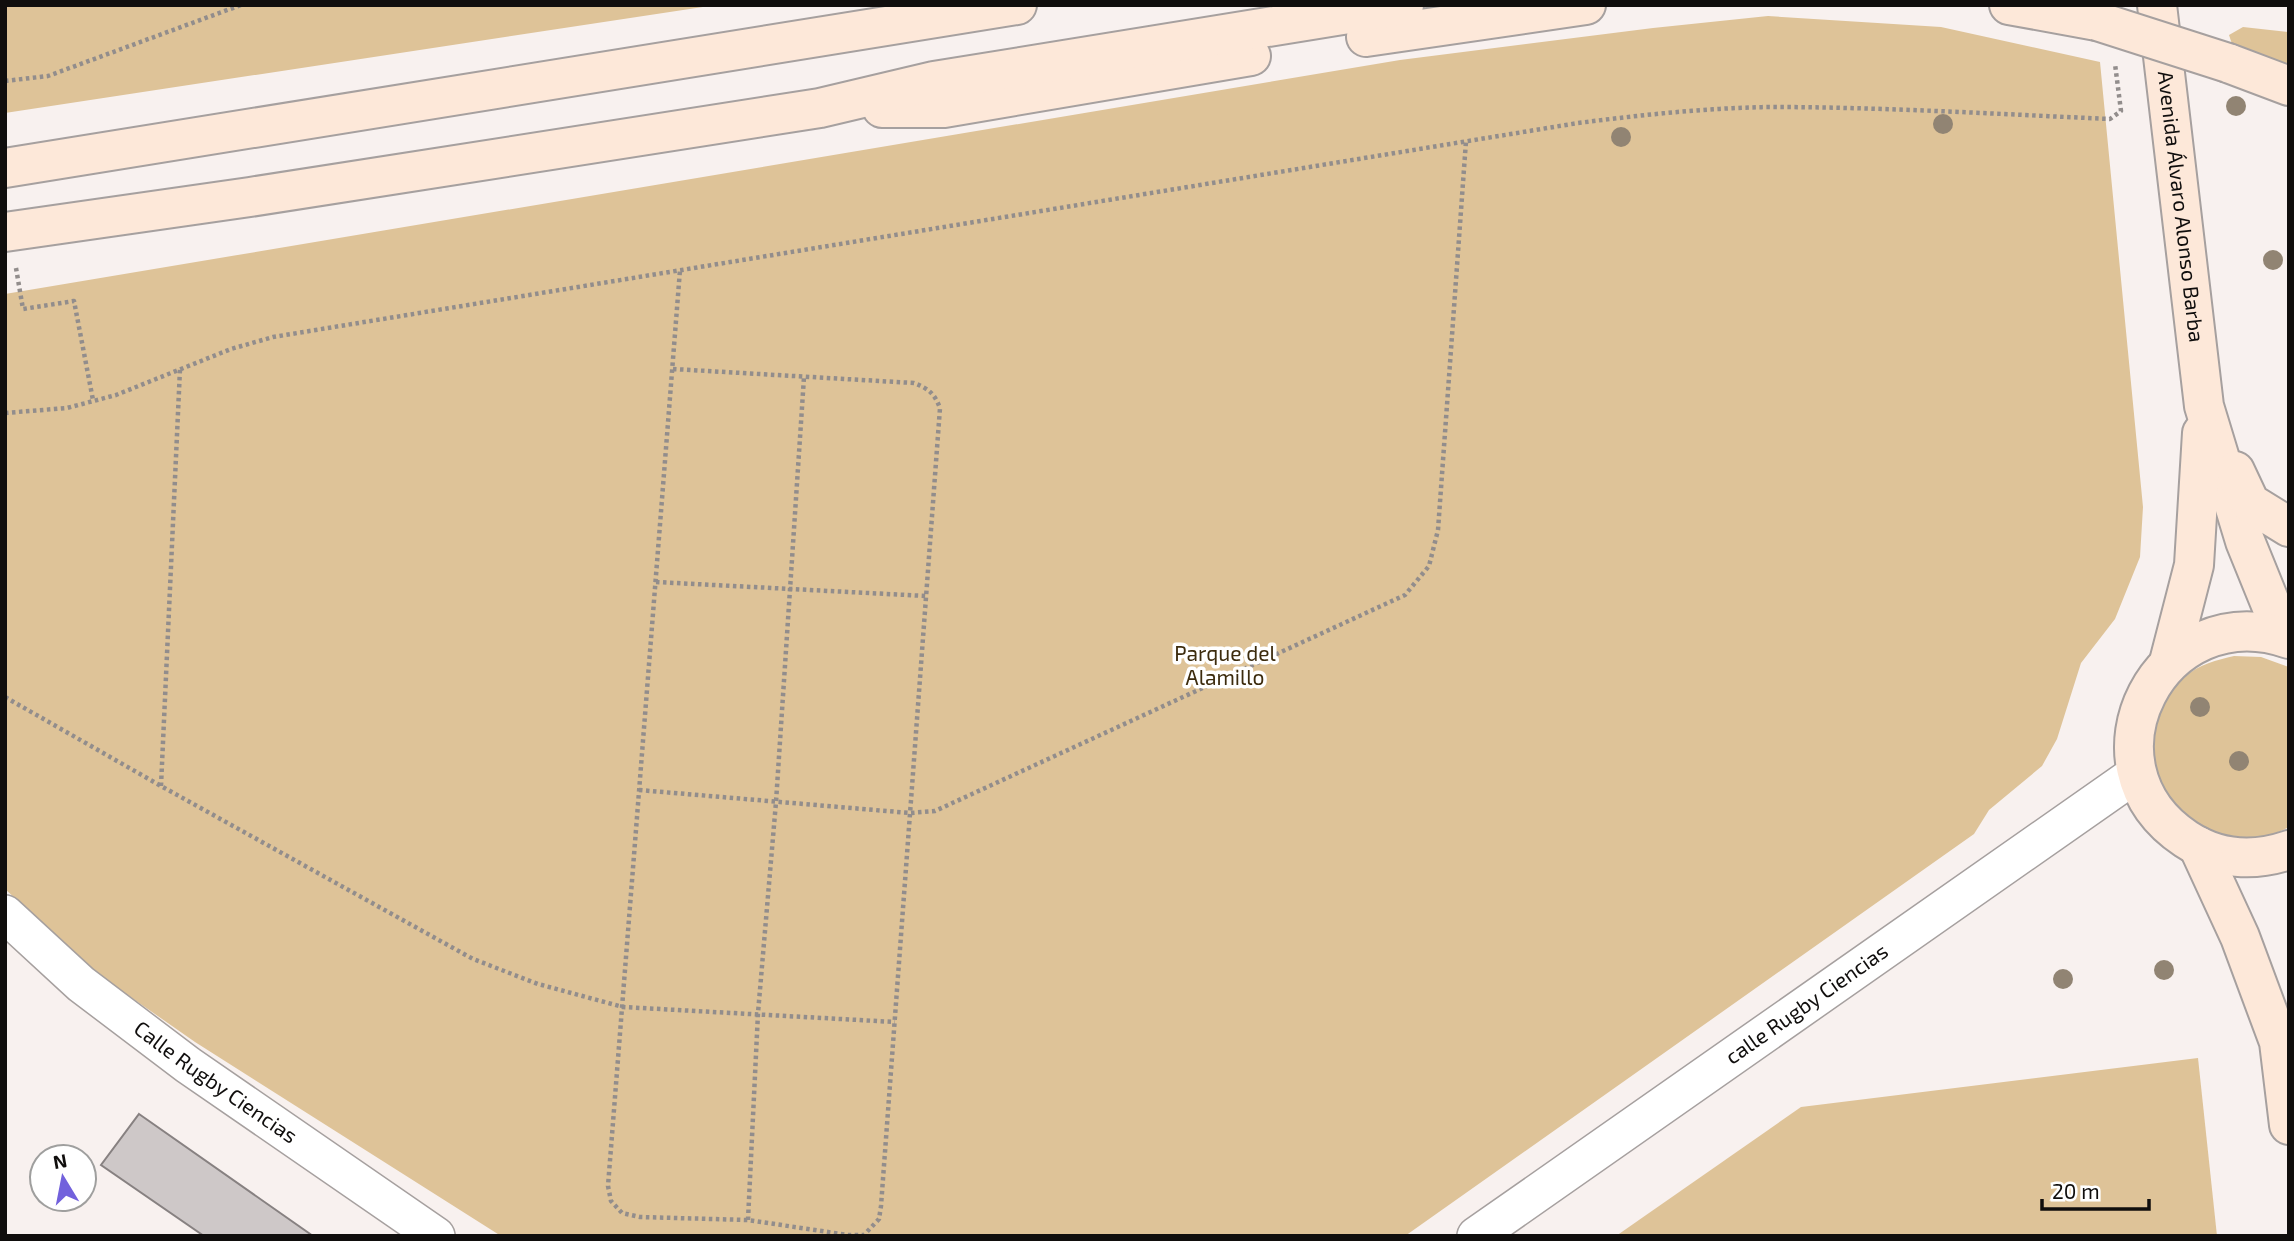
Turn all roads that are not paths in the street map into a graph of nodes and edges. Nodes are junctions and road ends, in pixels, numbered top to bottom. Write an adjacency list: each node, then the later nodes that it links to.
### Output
1 (1017, 5): 8 (main road)
2 (1404, 5): 7 (main road)
3 (1586, 5): 7 (main road)
4 (2009, 5): 6 (main road, bridge)
5 (2157, 5): 10 (main road, Avenida Álvaro Alonso Barba)
6 (2289, 86)
7 (820, 108): 9 (main road)
8 (6, 167)
9 (12, 231)
10 (2204, 406): 11 (main road); 12 (main road, Avenida Álvaro Alonso Barba); 13 (main road, Avenida Álvaro Alonso Barba)
11 (2289, 527)
12 (2286, 638): 13 (main road)
13 (2169, 662): 14 (main road)
14 (2137, 773): 15 (main road); 22 (street, calle Rugby Ciencias)
15 (2198, 846): 16 (main road); 19 (main road)
16 (2289, 850)
17 (5, 914): 21 (street, Calle Rugby Ciencias)
18 (2289, 993): 19 (main road)
19 (2278, 1042): 20 (main road)
20 (2289, 1125)
21 (436, 1236)
22 (1476, 1236)

